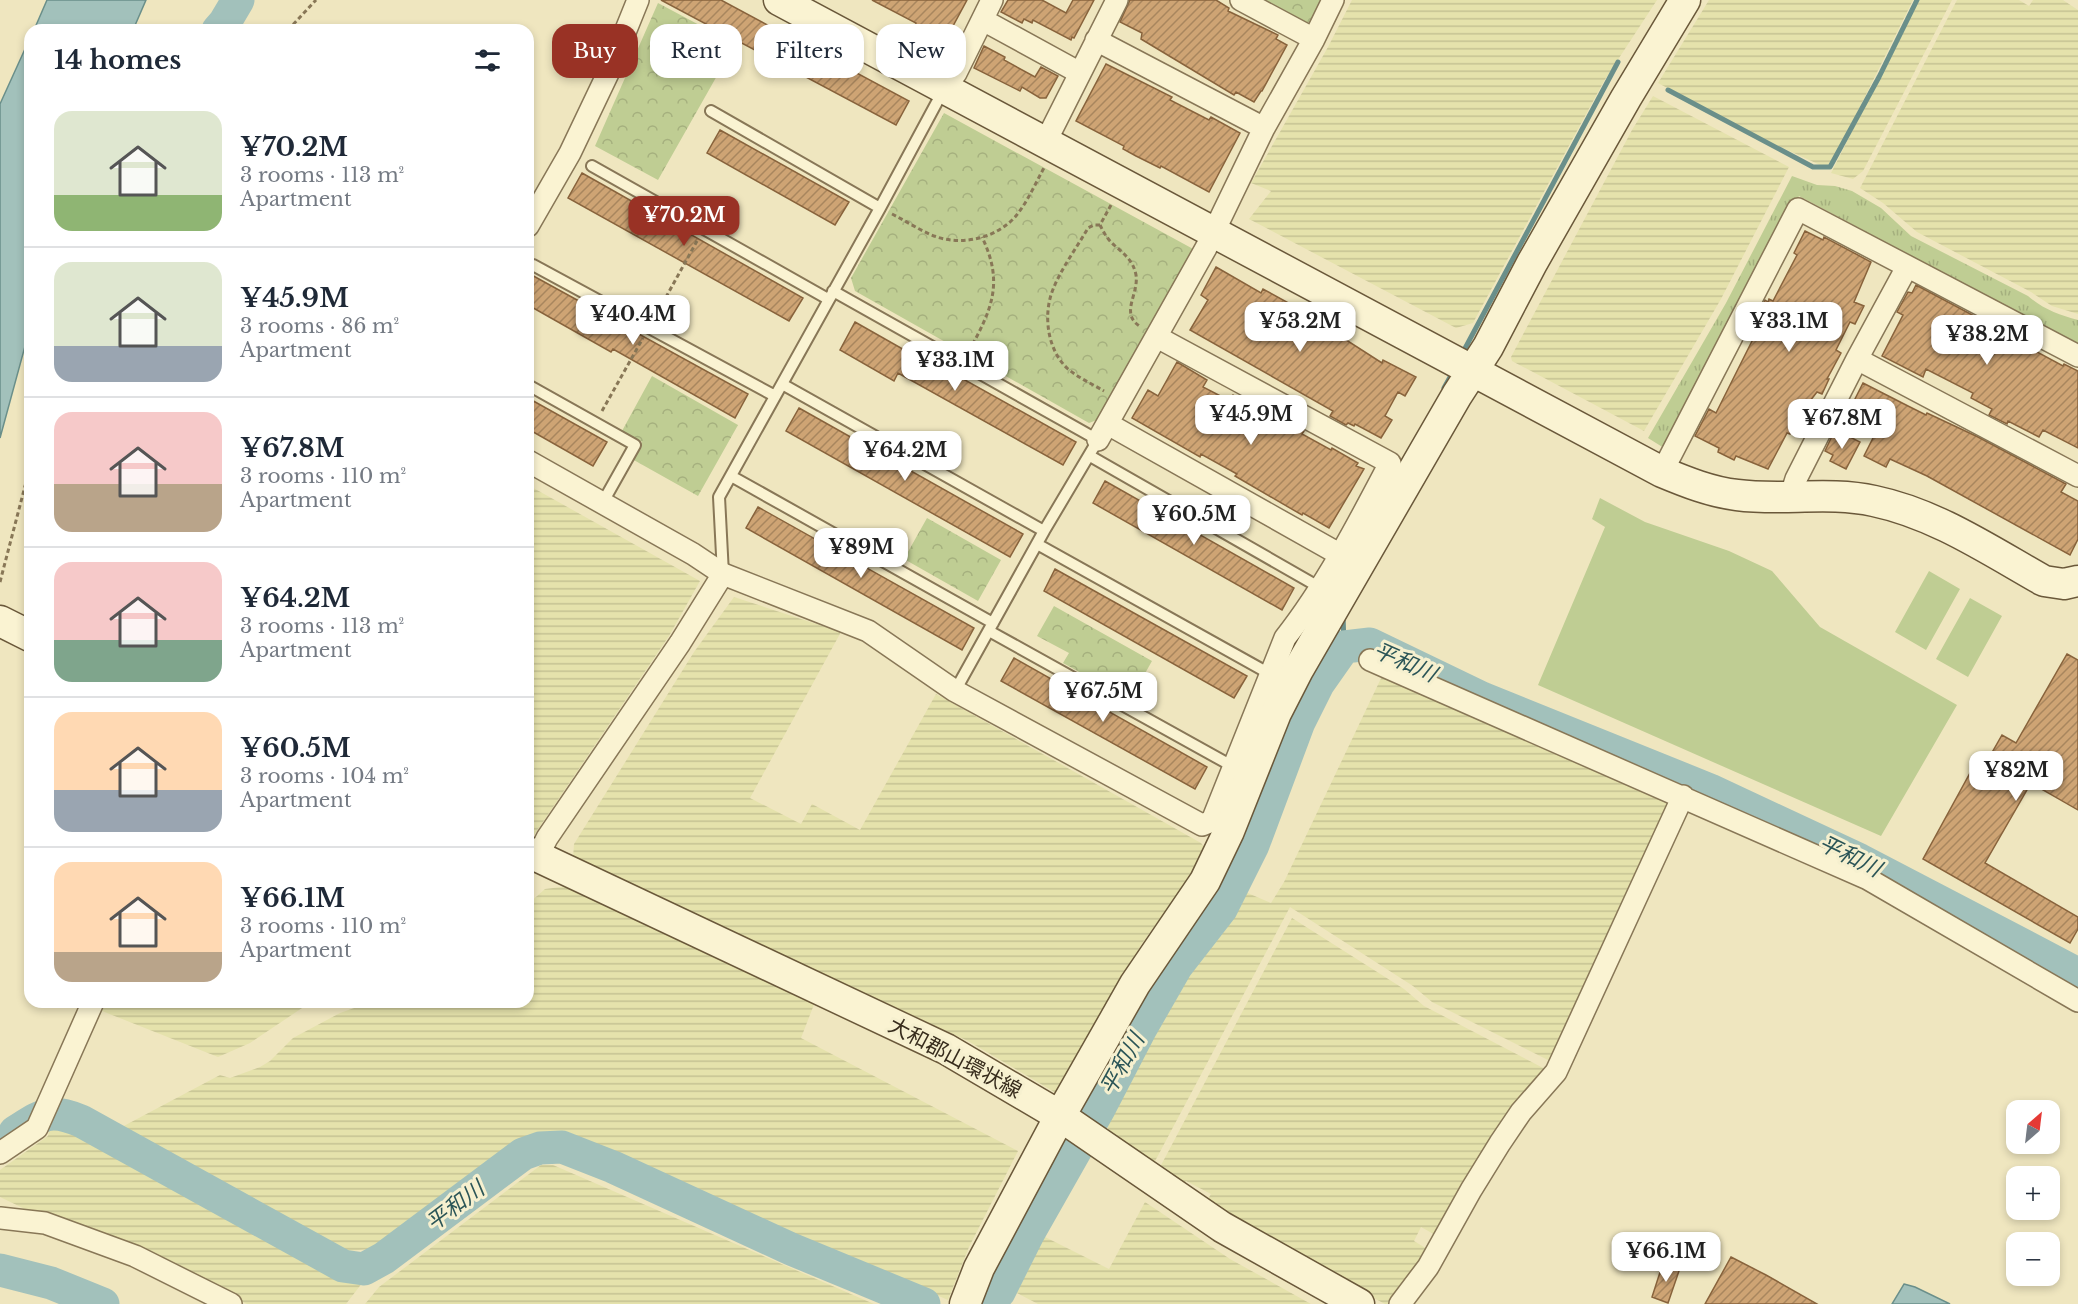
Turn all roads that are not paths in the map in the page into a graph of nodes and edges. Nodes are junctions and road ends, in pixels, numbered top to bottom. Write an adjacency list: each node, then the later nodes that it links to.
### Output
1 (638, 0): 18 (street)
2 (778, 0): 12 (street)
3 (992, 0): 8 (street)
4 (1117, 0): 10 (street)
5 (1241, 0): 9 (street)
6 (1333, 0): 9 (street)
7 (1685, 0): 26 (street)
8 (983, 20): 11 (street); 12 (street)
9 (1314, 39): 14 (street)
10 (1096, 40): 11 (street); 14 (street)
11 (1080, 73): 15 (street)
12 (945, 88): 15 (street); 17 (lane)
13 (711, 111): 17 (lane)
14 (1264, 128): 19 (street)
15 (1047, 152): 19 (street)
16 (592, 166): 22 (lane)
17 (880, 208): 22 (lane)
18 (534, 216)
19 (1214, 232): 23 (street); 26 (street)
20 (534, 266): 29 (lane)
21 (1907, 267): 24 (street); 25 (street); 32 (street)
22 (831, 295): 27 (lane); 30 (lane)
23 (1157, 337): 30 (street); 39 (street)
24 (2078, 356)
25 (1857, 359): 34 (street); 35 (street)
26 (1471, 371): 32 (street); 39 (street)
27 (782, 384): 29 (lane); 37 (lane)
28 (534, 388): 36 (lane)
29 (775, 396): 33 (lane)
30 (1098, 440): 37 (lane); 39 (street); 42 (lane)
31 (534, 463): 36 (street)
32 (1662, 472): 35 (street)
33 (731, 476): 40 (lane); 44 (lane)
34 (2078, 476)
35 (1790, 498): 41 (street)
36 (603, 502): 40 (street)
37 (1044, 531): 38 (lane)
38 (1037, 544): 44 (lane); 47 (lane)
39 (1346, 565): 42 (street)
40 (723, 574): 48 (street); 51 (street)
41 (2078, 581)
42 (1326, 598): 47 (street); 55 (street)
43 (0, 621): 45 (street)
44 (991, 627): 48 (lane); 49 (lane)
45 (24, 633)
46 (1370, 660): 50 (street)
47 (1270, 674): 49 (street)
48 (955, 691): 49 (street)
49 (1234, 767)
50 (1683, 796): 53 (street); 61 (street)
51 (534, 853)
52 (534, 854): 55 (street, 大和郡山環状線)
53 (2078, 1001)
54 (90, 1008): 56 (street)
55 (1079, 1130): 59 (street); 60 (street, 大和郡山環状線)
56 (0, 1153)
57 (0, 1218): 58 (street)
58 (231, 1304)
59 (964, 1304)
60 (1359, 1304)
61 (1400, 1304)

